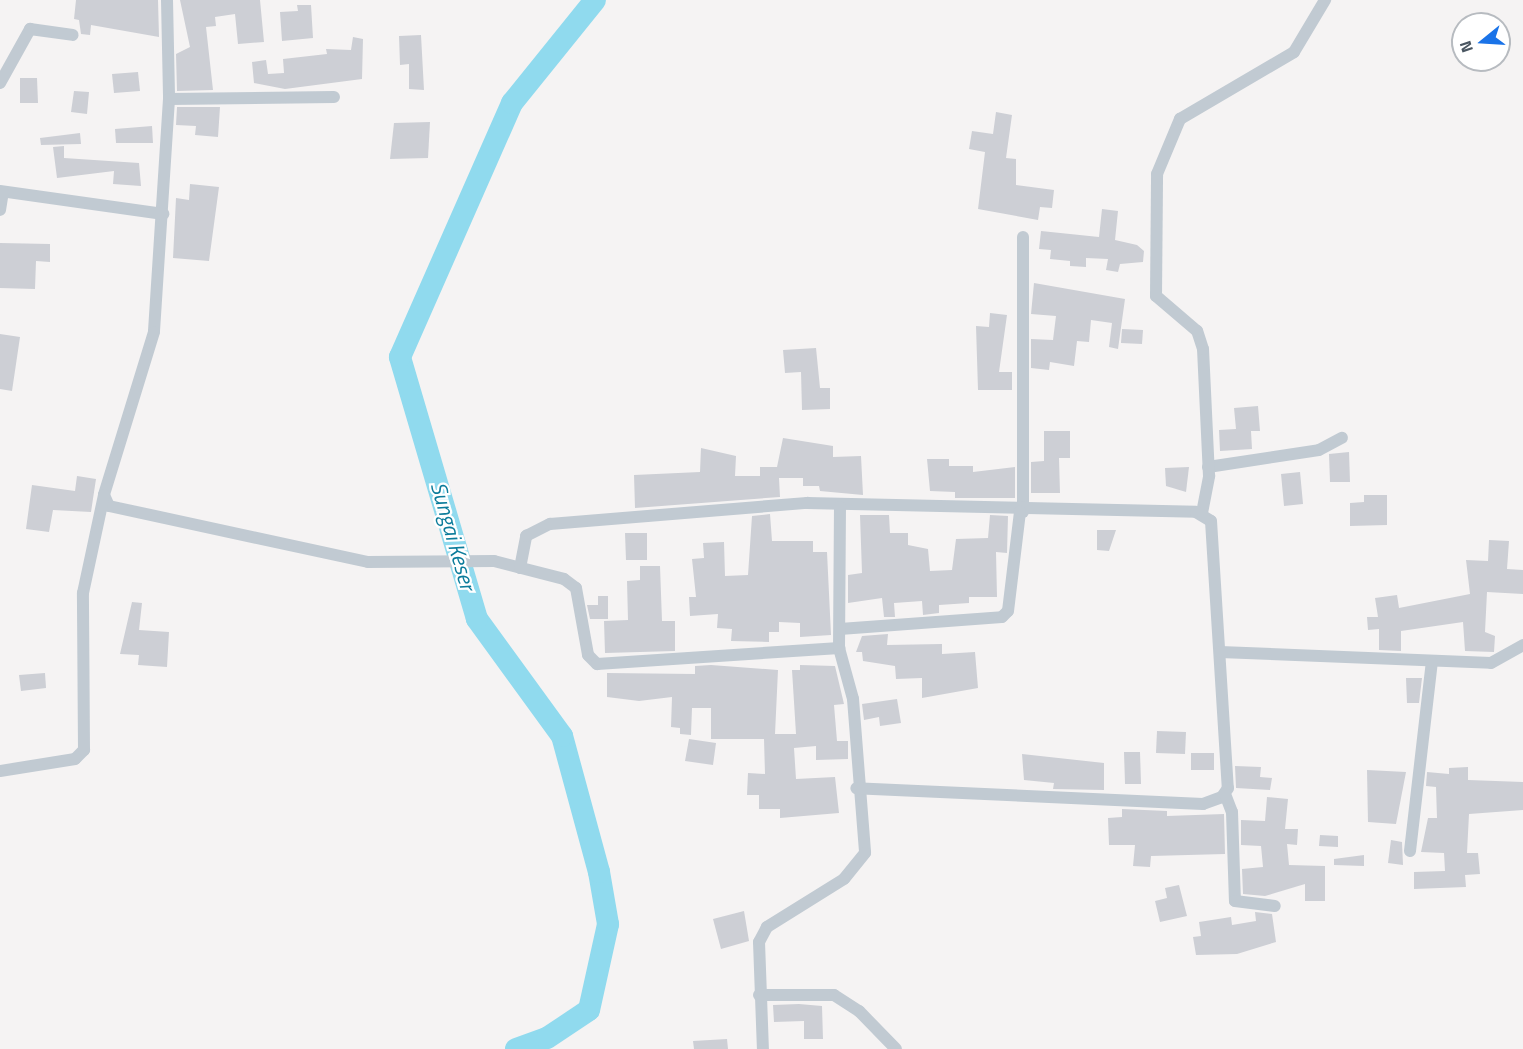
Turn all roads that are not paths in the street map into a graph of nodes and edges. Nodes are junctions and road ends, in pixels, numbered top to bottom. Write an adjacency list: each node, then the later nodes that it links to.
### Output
1 (167, 0): 6 (street)
2 (1325, 0): 12 (street)
3 (74, 35): 4 (street)
4 (0, 83)
5 (334, 97): 6 (street)
6 (169, 99): 9 (street)
7 (2, 191): 8 (street); 9 (street)
8 (0, 210)
9 (163, 214): 13 (street)
10 (1023, 237): 15 (street)
11 (1342, 438): 12 (street)
12 (1209, 467): 16 (street)
13 (104, 495): 17 (street); 23 (street)
14 (840, 507): 15 (street); 17 (street); 18 (street)
15 (1021, 512): 16 (street); 18 (street)
16 (1202, 513): 21 (street)
17 (520, 568): 20 (street)
18 (840, 629): 20 (street)
19 (1523, 645): 22 (street)
20 (839, 648): 24 (street)
21 (1220, 652): 22 (street); 25 (street)
22 (1432, 662): 26 (street)
23 (0, 771)
24 (856, 788): 25 (street); 28 (street)
25 (1225, 794): 27 (street)
26 (1410, 851)
27 (1275, 906)
28 (759, 995): 29 (street); 30 (street)
29 (763, 1049)
30 (896, 1049)

